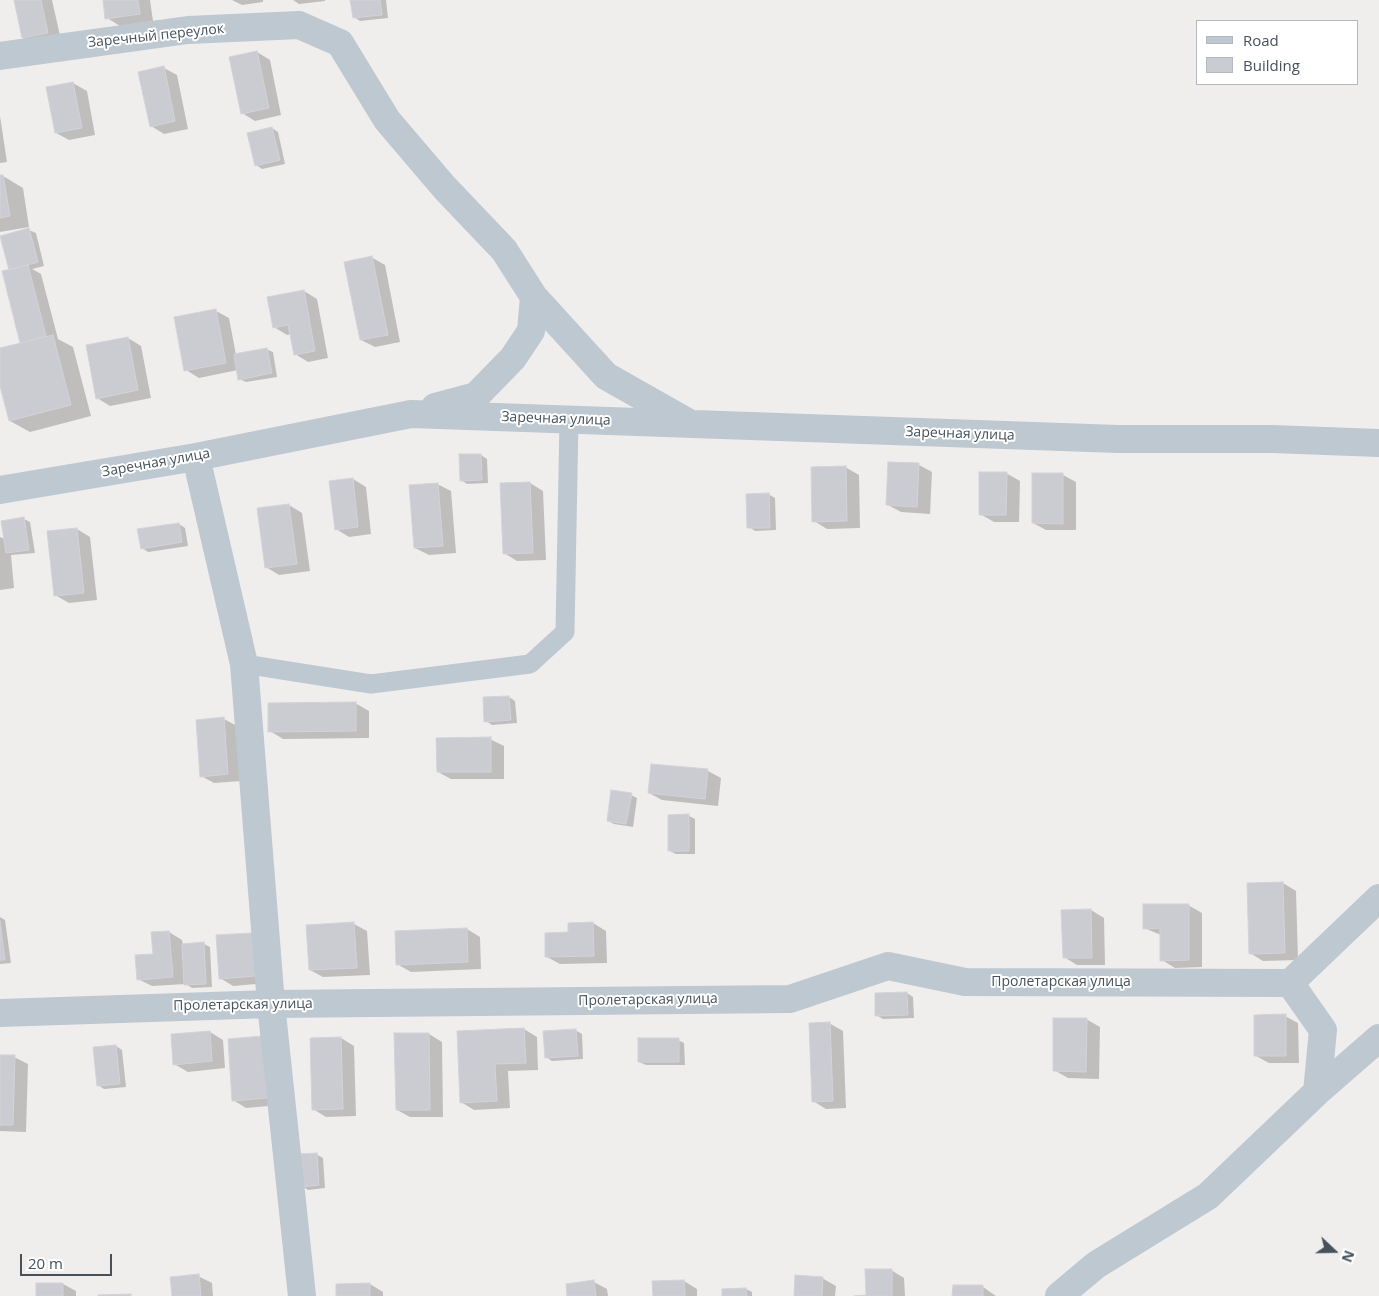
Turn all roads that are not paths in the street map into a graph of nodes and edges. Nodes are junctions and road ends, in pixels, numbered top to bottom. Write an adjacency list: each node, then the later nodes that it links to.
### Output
1 (0, 56): 2 (street, Заречный переулок)
2 (534, 297): 3 (street); 5 (street)
3 (411, 414): 4 (street, Заречная улица); 7 (street, Заречная улица)
4 (569, 420): 5 (street, Заречная улица); 9 (lane)
5 (693, 425): 6 (street, Заречная улица)
6 (1379, 444)
7 (196, 457): 8 (street, Заречная улица); 9 (street)
8 (0, 490)
9 (244, 664): 12 (street)
10 (1379, 898): 11 (street)
11 (1290, 983): 12 (street, Пролетарская улица); 15 (street)
12 (271, 1004): 13 (street, Пролетарская улица); 16 (street)
13 (0, 1013)
14 (1379, 1038): 15 (street)
15 (1317, 1092): 17 (street)
16 (302, 1296)
17 (1059, 1296)

